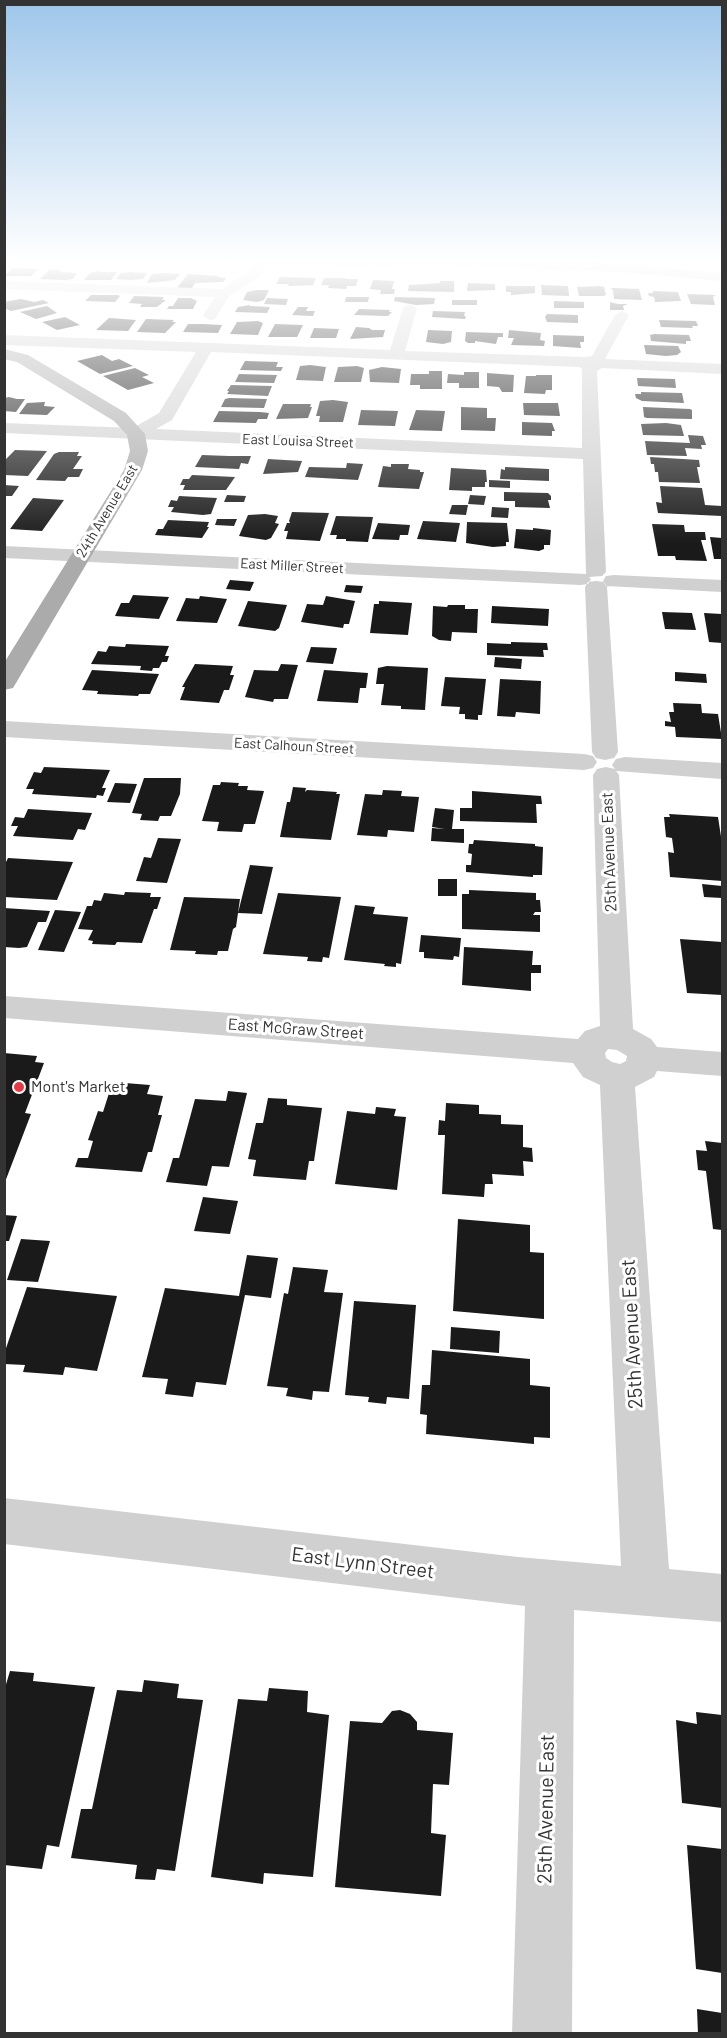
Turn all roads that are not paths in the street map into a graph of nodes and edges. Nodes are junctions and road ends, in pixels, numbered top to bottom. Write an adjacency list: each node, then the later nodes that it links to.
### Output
1 (4, 354): 7 (main road)
2 (21, 354): 7 (main road)
3 (202, 354): 11 (street)
4 (351, 354): 6 (street)
5 (599, 354): 8 (street, 25th Avenue East)
6 (396, 356): 8 (street)
7 (22, 358): 11 (main road)
8 (594, 363): 9 (street); 12 (street, 25th Avenue East)
9 (723, 369)
10 (4, 428): 11 (street, East Louisa Street)
11 (135, 434): 12 (street, East Louisa Street); 14 (main road, 24th Avenue East)
12 (592, 454): 15 (street, 25th Avenue East)
13 (4, 552): 14 (street, East Miller Street)
14 (81, 555): 15 (street, East Miller Street); 17 (main road, 24th Avenue East)
15 (596, 580): 16 (street, East Miller Street); 19 (street, 25th Avenue East)
16 (723, 586)
17 (4, 683)
18 (4, 729): 19 (street, East Calhoun Street)
19 (605, 763): 20 (street, East Calhoun Street); 22 (street, 25th Avenue East)
20 (723, 771)
21 (4, 1007): 22 (street, East McGraw Street)
22 (616, 1056): 23 (street, East McGraw Street); 26 (street, 25th Avenue East)
23 (723, 1064)
24 (4, 1521): 25 (street, East Lynn Street)
25 (550, 1584): 26 (street, East Lynn Street); 28 (street, 25th Avenue East)
26 (646, 1591): 27 (street, East Lynn Street)
27 (723, 1598)
28 (542, 2034)

